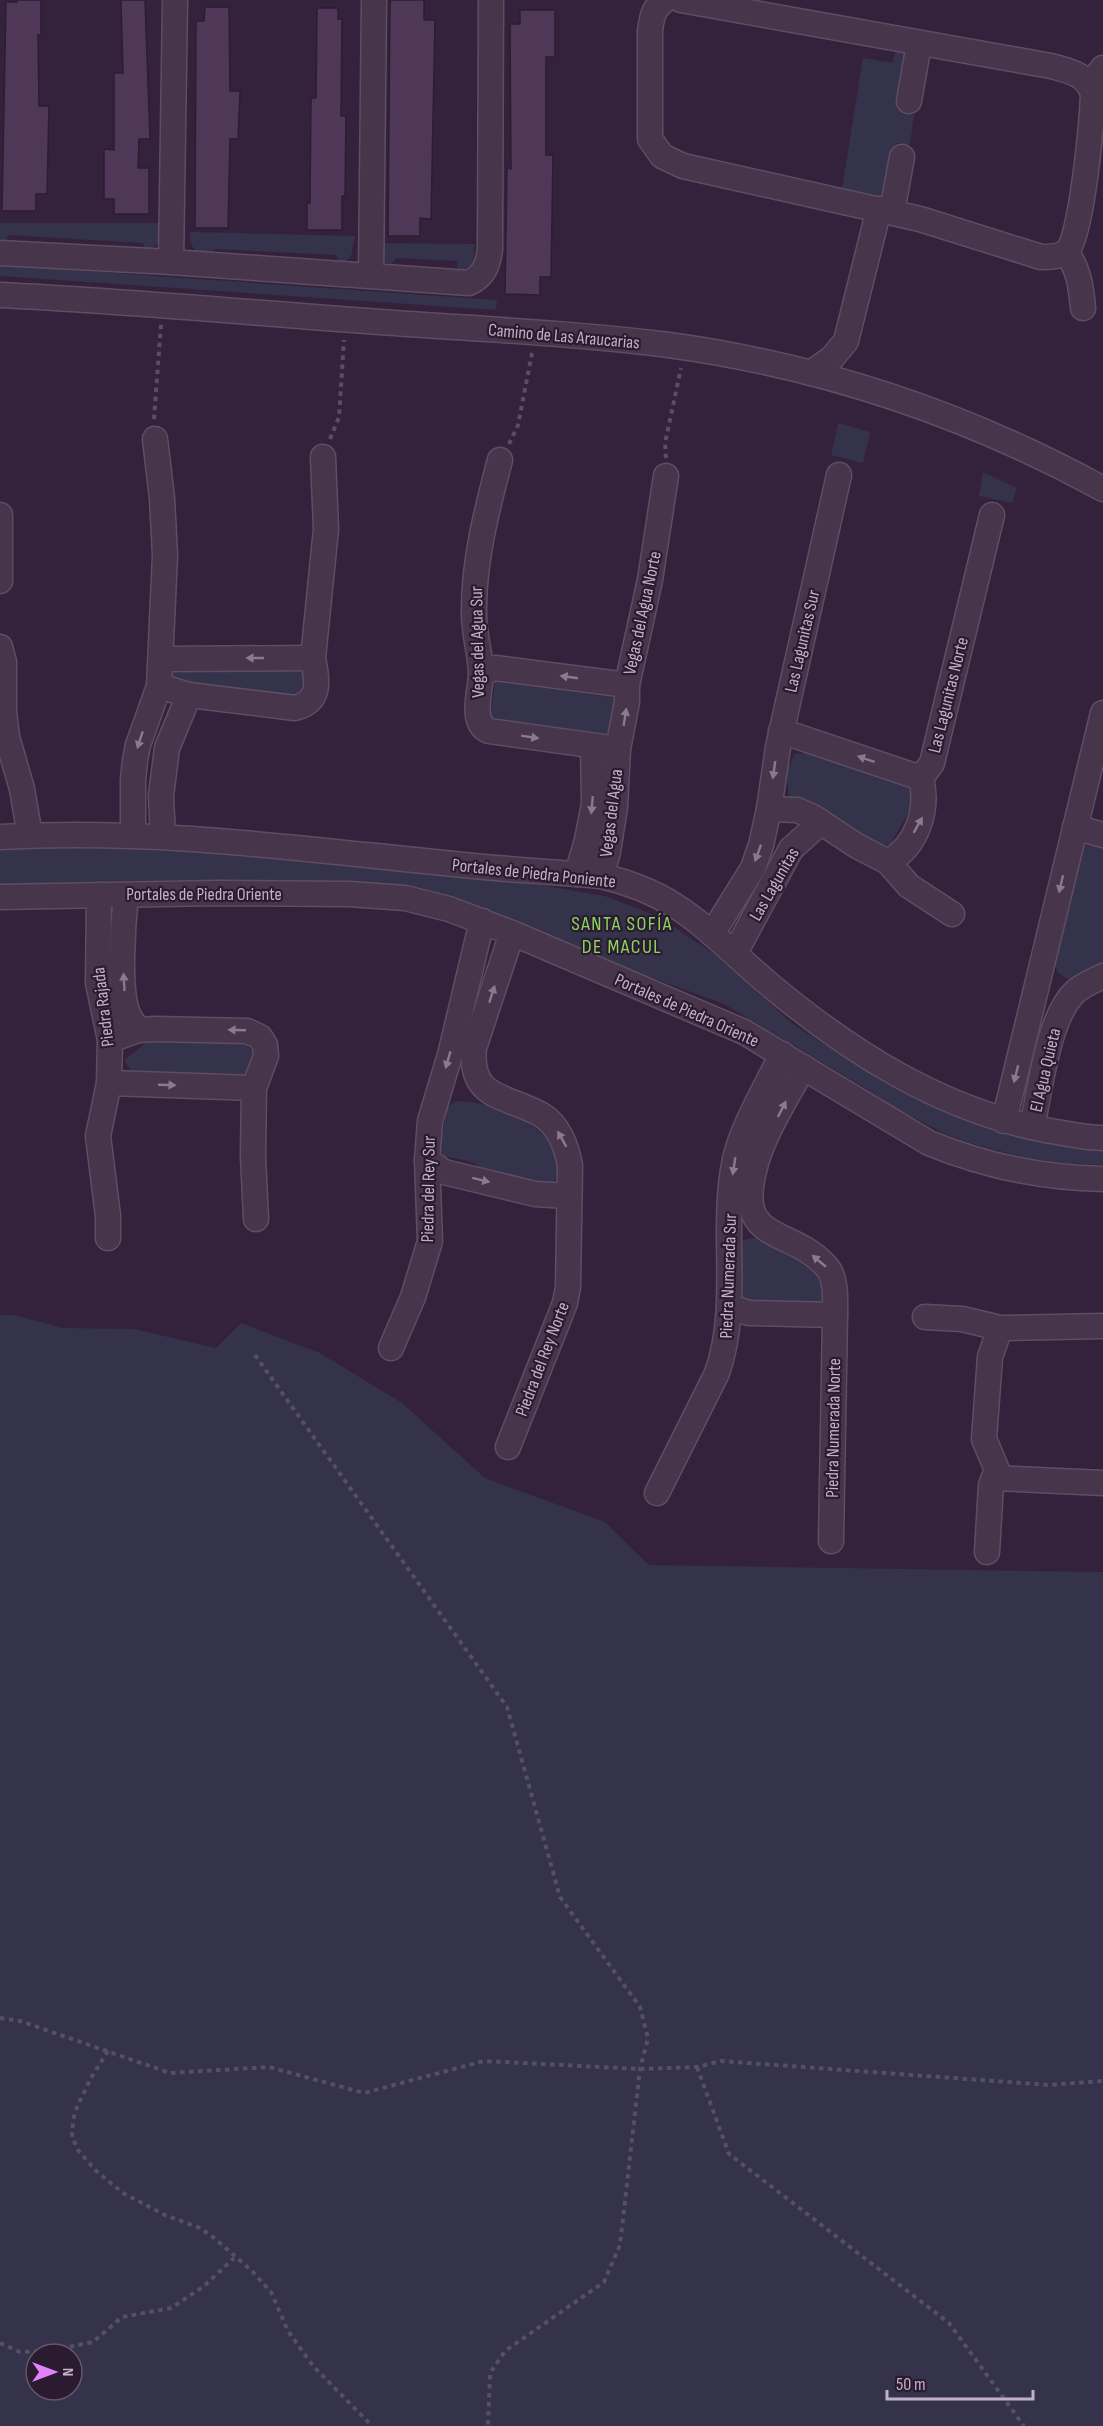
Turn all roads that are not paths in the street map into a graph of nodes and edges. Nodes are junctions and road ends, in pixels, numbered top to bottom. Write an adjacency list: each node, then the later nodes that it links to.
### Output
1 (175, 0): 13 (street)
2 (374, 0): 14 (street)
3 (490, 0): 14 (street)
4 (665, 0): 10 (street)
5 (681, 0): 6 (street)
6 (919, 44): 7 (street); 8 (street)
7 (1097, 77): 11 (street)
8 (909, 101)
9 (902, 157): 10 (street)
10 (886, 210): 11 (street); 17 (street)
11 (1066, 252): 16 (street)
12 (0, 253): 13 (street)
13 (171, 262): 14 (street)
14 (371, 276)
15 (0, 295): 18 (street, Camino de Las Araucarias)
16 (1083, 308)
17 (846, 341): 18 (street); 19 (street)
18 (811, 373): 19 (street, Camino de Las Araucarias)
19 (860, 386): 25 (street, Camino de Las Araucarias)
20 (155, 439): 30 (street)
21 (323, 457): 31 (street)
22 (500, 460): 32 (street, Vegas del Agua Sur)
23 (839, 475): 38 (street, Las Lagunitas Sur)
24 (666, 476): 34 (street, Vegas del Agua Norte)
25 (1103, 489)
26 (0, 515): 28 (street)
27 (992, 515): 41 (street, Las Lagunitas Norte)
28 (0, 580)
29 (0, 647): 33 (street)
30 (161, 658): 31 (street, one-way to 30); 35 (street)
31 (313, 658): 36 (street)
32 (481, 674): 34 (street, one-way to 32); 39 (street, Vegas del Agua Sur, one-way to 39)
33 (2, 683): 45 (street)
34 (627, 685): 40 (street, Vegas del Agua Norte, one-way to 34)
35 (159, 687): 36 (street); 47 (street, one-way to 47)
36 (189, 695): 49 (street)
37 (1103, 713): 44 (street, El Agua Quieta)
38 (781, 731): 41 (street, one-way to 38); 42 (street, Las Lagunitas Sur, one-way to 42)
39 (592, 747): 40 (street); 51 (street, Vegas del Agua, one-way to 51)
40 (618, 749): 51 (street, Vegas del Agua)
41 (921, 778): 50 (street, one-way to 41)
42 (769, 809): 43 (street); 58 (street, Las Lagunitas, one-way to 58)
43 (821, 822): 50 (street); 59 (street, Las Lagunitas)
44 (1075, 827): 46 (street); 60 (street, El Agua Quieta, one-way to 60)
45 (30, 835): 47 (street, Portales de Piedra Poniente); 48 (street, Portales de Piedra Poniente)
46 (1103, 835)
47 (133, 836): 49 (street, Portales de Piedra Poniente)
48 (0, 837)
49 (163, 837): 51 (street, Portales de Piedra Poniente)
50 (888, 862): 55 (street)
51 (589, 875): 58 (street, Portales de Piedra Poniente)
52 (99, 895): 53 (street, Portales de Piedra Oriente); 54 (street, Portales de Piedra Oriente); 64 (street, Piedra Rajada)
53 (126, 895): 56 (street, Portales de Piedra Oriente); 63 (street, one-way to 53)
54 (0, 897)
55 (952, 914)
56 (482, 921): 57 (street, Portales de Piedra Oriente); 70 (street, Piedra del Rey Sur, one-way to 70)
57 (512, 933): 65 (street, Portales de Piedra Oriente); 69 (street, one-way to 57)
58 (712, 934): 59 (street, Portales de Piedra Poniente)
59 (735, 953): 71 (street, Portales de Piedra Poniente)
60 (1043, 962): 62 (street); 71 (street, El Agua Quieta, one-way to 71)
61 (1103, 976): 62 (street)
62 (1075, 992): 72 (street, El Agua Quieta)
63 (138, 1030): 64 (street); 68 (street, one-way to 63)
64 (110, 1040): 67 (street, Piedra Rajada)
65 (782, 1054): 66 (street, Portales de Piedra Oriente); 80 (street, Piedra Numerada Sur, one-way to 80)
66 (803, 1067): 75 (street, Portales de Piedra Oriente); 78 (street, one-way to 66)
67 (109, 1083): 68 (street, one-way to 68); 79 (street, Piedra Rajada)
68 (254, 1088): 77 (street)
69 (485, 1090): 70 (street); 76 (street, Piedra del Rey Norte, one-way to 69)
70 (437, 1096): 74 (street, Piedra del Rey Sur)
71 (1004, 1121): 72 (street, Portales de Piedra Poniente)
72 (1032, 1127): 73 (street, Portales de Piedra Poniente)
73 (1103, 1138)
74 (427, 1160): 76 (street, one-way to 76); 86 (street, Piedra del Rey Sur)
75 (1103, 1179)
76 (568, 1196): 87 (street, Piedra del Rey Norte)
77 (256, 1219)
78 (763, 1229): 80 (street); 82 (street, Piedra Numerada Norte, one-way to 78)
79 (108, 1238)
80 (728, 1248): 81 (street, Piedra Numerada Sur)
81 (729, 1307): 82 (street); 90 (street, Piedra Numerada Sur)
82 (836, 1315): 91 (street, Piedra Numerada Norte)
83 (925, 1317): 85 (street)
84 (1103, 1326): 85 (street)
85 (1000, 1328): 88 (street)
86 (391, 1348)
87 (508, 1447)
88 (994, 1479): 89 (street); 92 (street)
89 (1103, 1483)
90 (657, 1493)
91 (831, 1540)
92 (987, 1552)

